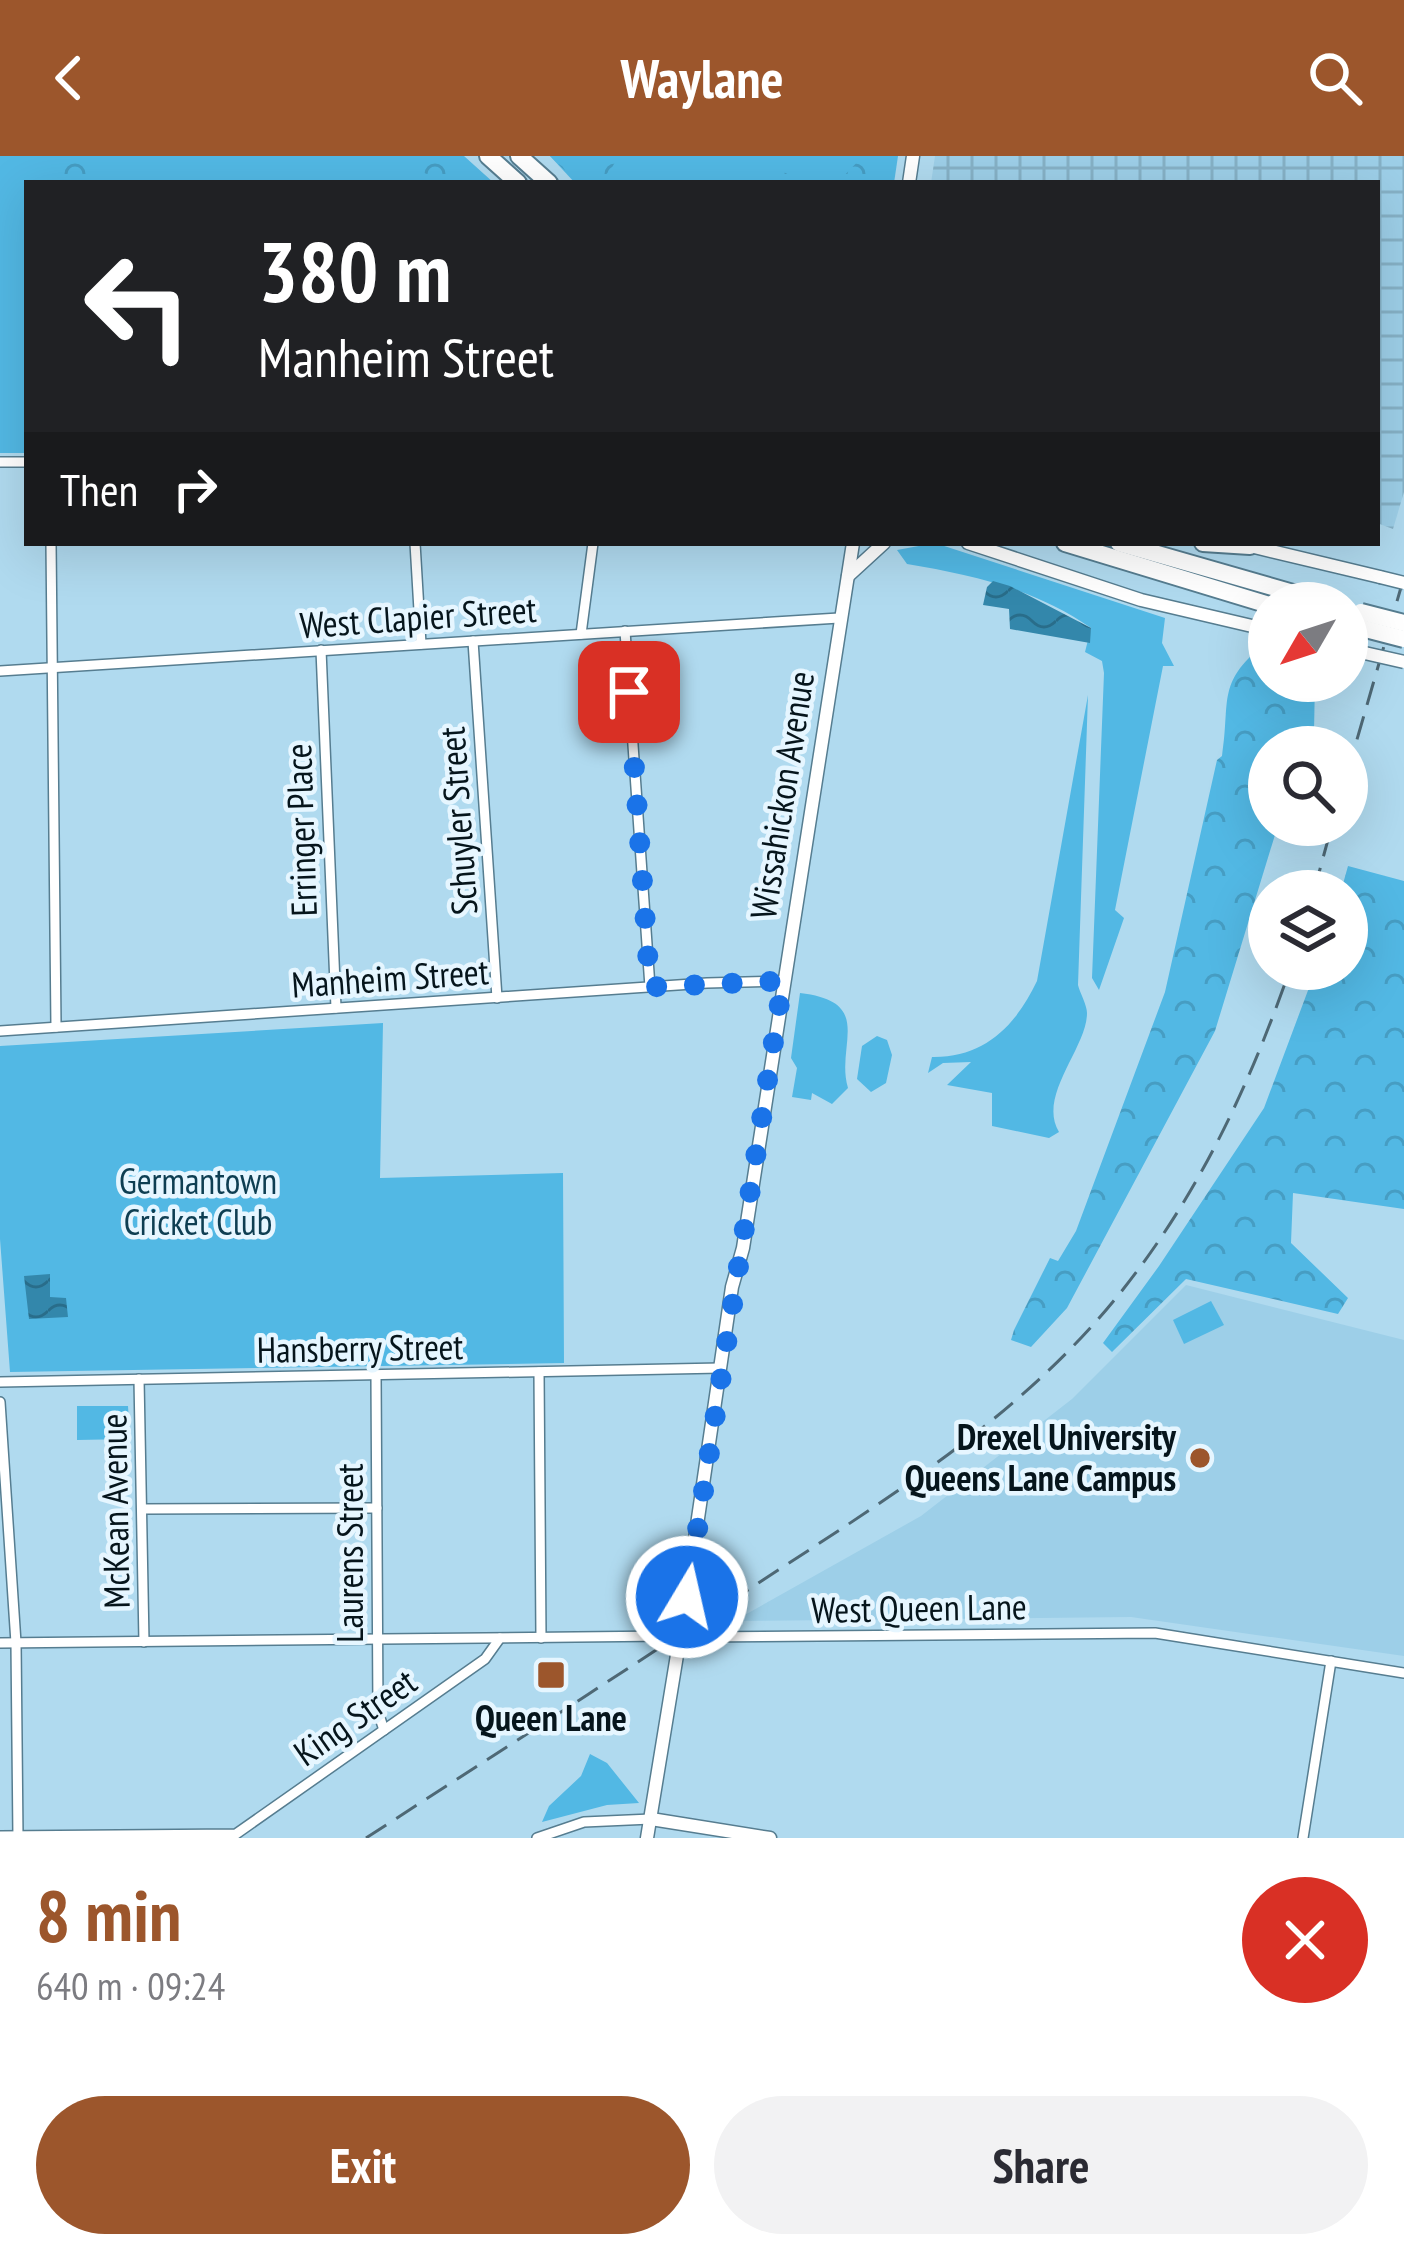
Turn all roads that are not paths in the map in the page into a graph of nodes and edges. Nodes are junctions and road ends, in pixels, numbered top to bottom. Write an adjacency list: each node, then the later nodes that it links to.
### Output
1 (488, 156): 3 (highway)
2 (519, 156): 4 (highway)
3 (515, 180)
4 (547, 180)
5 (51, 546): 31 (street)
6 (415, 546): 27 (street)
7 (593, 546): 24 (street)
8 (852, 546): 14 (street, Wissahickon Avenue)
9 (881, 546): 14 (street)
10 (977, 546): 22 (street)
11 (1074, 546): 17 (highway)
12 (1129, 546): 15 (highway)
13 (1252, 546): 16 (street, bridge)
14 (847, 577): 18 (street, Wissahickon Avenue)
15 (1255, 582)
16 (1404, 583)
17 (1248, 599)
18 (839, 619): 23 (street, West Clapier Street); 33 (street, Wissahickon Avenue)
19 (1368, 619): 20 (highway, bridge)
20 (1404, 622)
21 (1368, 624): 25 (highway, bridge)
22 (1248, 625)
23 (626, 632): 24 (street, West Clapier Street); 34 (street)
24 (581, 634): 26 (street, West Clapier Street)
25 (1404, 639)
26 (473, 641): 27 (street, West Clapier Street); 35 (street, Schuyler Street)
27 (421, 644): 28 (street, West Clapier Street)
28 (321, 650): 31 (street, West Clapier Street); 36 (street, Erringer Place)
29 (1368, 654): 30 (street, bridge)
30 (1404, 662)
31 (53, 668): 32 (street, West Clapier Street); 37 (street)
32 (0, 671)
33 (783, 981): 34 (street, Manheim Street); 39 (street, Wissahickon Avenue)
34 (650, 987): 35 (street, Manheim Street)
35 (497, 998): 36 (street, Manheim Street)
36 (336, 1008): 37 (street, Manheim Street)
37 (56, 1027): 38 (street, Manheim Street)
38 (0, 1031)
39 (721, 1368): 40 (street, Hansberry Street); 47 (street, Wissahickon Avenue)
40 (539, 1372): 41 (street, Hansberry Street); 49 (street)
41 (376, 1375): 42 (street, Hansberry Street); 45 (street, Laurens Street)
42 (139, 1379): 43 (street, Hansberry Street); 46 (street, McKean Avenue)
43 (0, 1382)
44 (0, 1402): 53 (street)
45 (376, 1508): 46 (street); 50 (street, Laurens Street)
46 (142, 1509): 51 (street, McKean Avenue)
47 (677, 1637): 49 (street, West Queen Lane); 54 (street, West Queen Lane, bridge); 57 (street, Wissahickon Avenue)
48 (500, 1638): 49 (street, West Queen Lane); 50 (street, West Queen Lane); 56 (street, King Street)
49 (541, 1638)
50 (377, 1640): 51 (street, West Queen Lane); 56 (street, Laurens Street)
51 (144, 1642): 53 (street, West Queen Lane)
52 (0, 1643): 53 (street, West Queen Lane)
53 (16, 1643): 59 (street)
54 (1331, 1661): 55 (street, West Queen Lane); 63 (street)
55 (1404, 1673)
56 (384, 1730): 59 (street, King Street)
57 (651, 1819): 60 (street); 61 (street, Wissahickon Avenue); 62 (street)
58 (0, 1836): 59 (street)
59 (18, 1837)
60 (537, 1838)
61 (647, 1838)
62 (770, 1838)
63 (1303, 1838)

